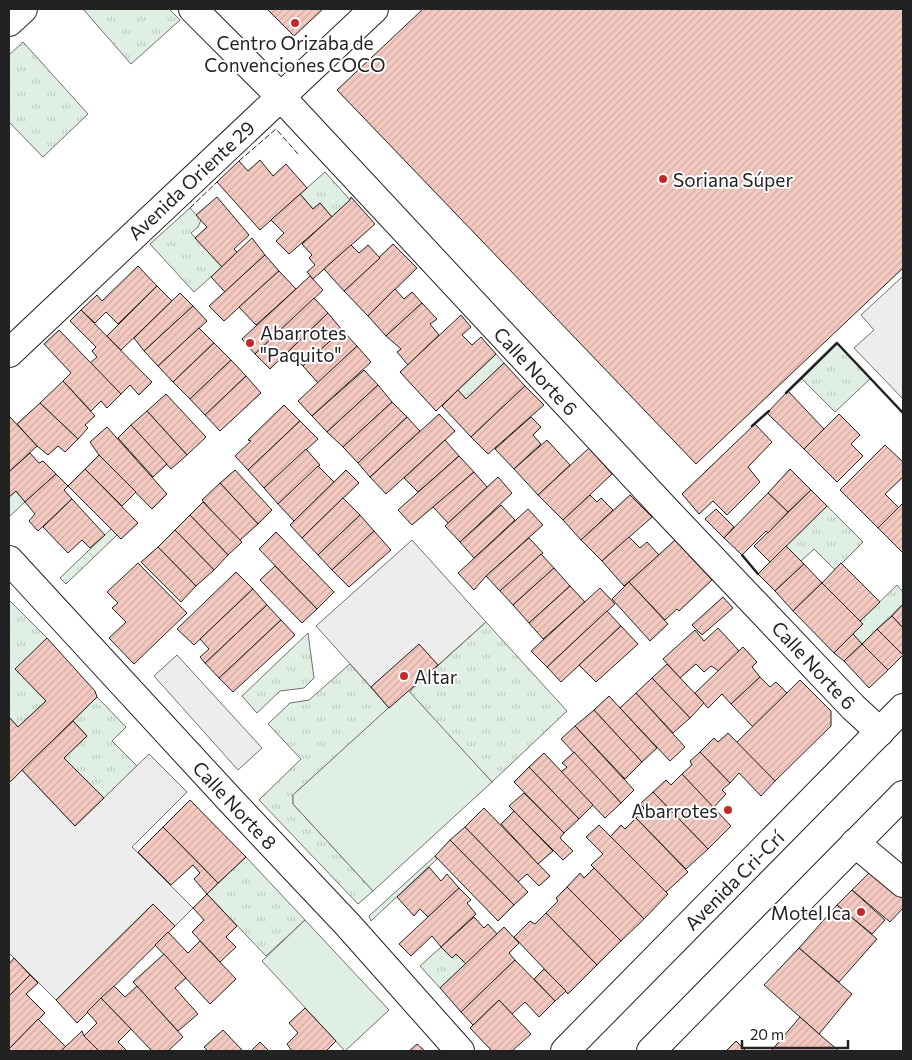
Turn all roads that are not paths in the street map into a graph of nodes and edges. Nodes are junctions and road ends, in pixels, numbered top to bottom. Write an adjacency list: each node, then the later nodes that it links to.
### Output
1 (23, 9): 4 (street)
2 (193, 9): 5 (street, Calle Norte 6)
3 (374, 9): 5 (street, Avenida Oriente 29)
4 (9, 22)
5 (280, 96): 6 (street, Avenida Oriente 29); 9 (street, Calle Norte 6)
6 (9, 353)
7 (9, 560): 13 (street, Calle Norte 8)
8 (903, 708): 9 (street, Avenida Cri-Crí)
9 (880, 732): 14 (street, Avenida Cri-Crí)
10 (903, 795): 11 (street)
11 (855, 843): 12 (street); 15 (street)
12 (903, 883)
13 (460, 1051)
14 (566, 1051)
15 (651, 1051)

